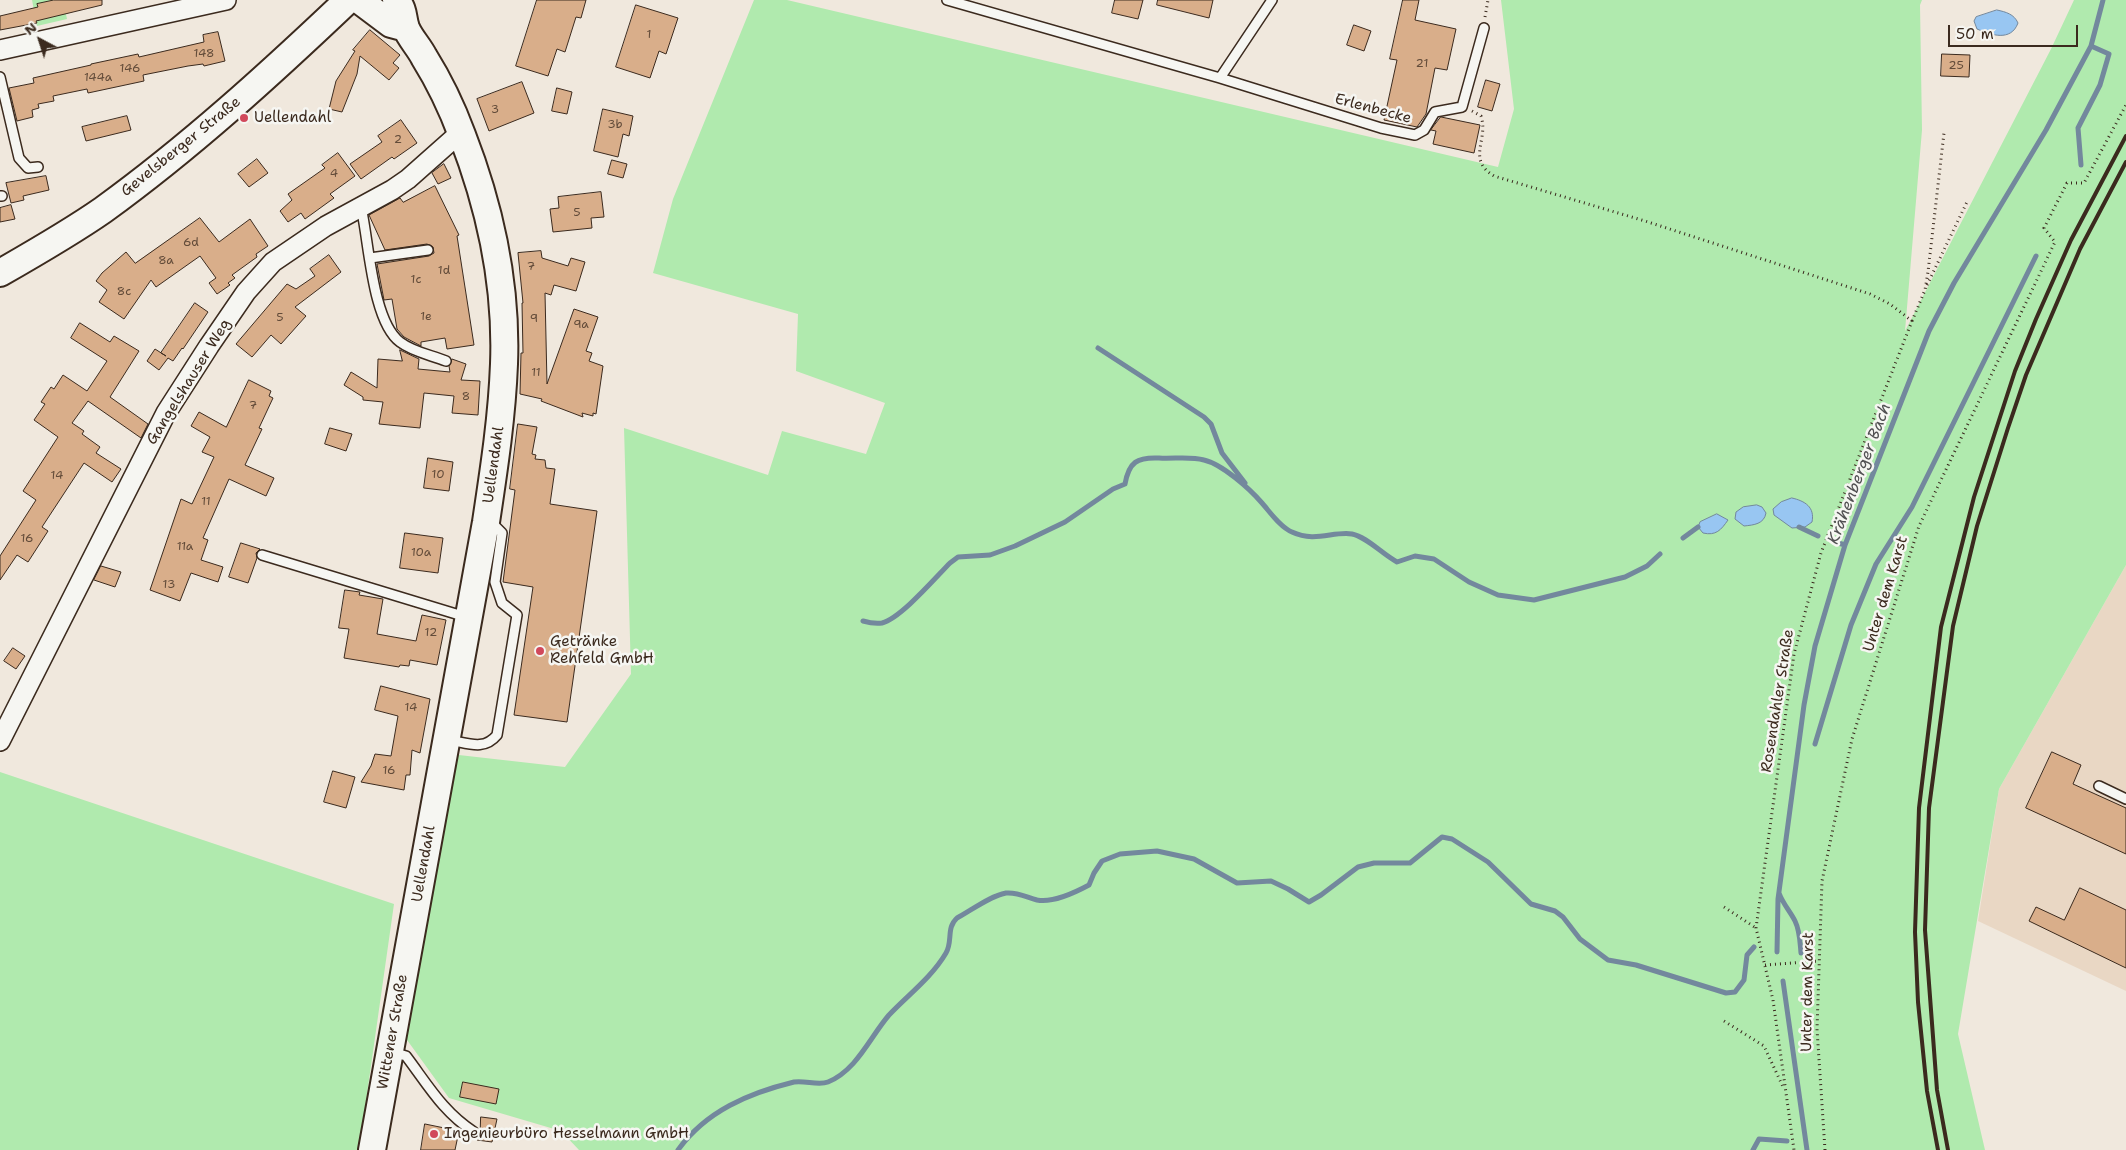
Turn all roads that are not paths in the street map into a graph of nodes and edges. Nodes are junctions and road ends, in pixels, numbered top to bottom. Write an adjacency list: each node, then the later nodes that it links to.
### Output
1 (226, 0): 9 (street)
2 (348, 0): 17 (main road, Gevelsberger Straße)
3 (360, 0): 7 (main road)
4 (396, 0): 7 (main road, Uellendahl)
5 (947, 0): 11 (lane, Erlenbecke)
6 (1272, 0): 11 (lane)
7 (406, 28): 12 (main road, Uellendahl)
8 (1484, 28): 11 (lane, Erlenbecke)
9 (0, 50)
10 (0, 77): 13 (lane)
11 (1220, 78)
12 (461, 132): 14 (street, Gangelshauser Weg); 19 (main road, Uellendahl)
13 (38, 167)
14 (360, 207): 16 (lane); 23 (street, Gangelshauser Weg)
15 (428, 250): 16 (lane)
16 (370, 258): 18 (lane)
17 (0, 274)
18 (446, 361)
19 (486, 522): 21 (main road, Uellendahl); 22 (lane)
20 (262, 555): 21 (lane)
21 (468, 618): 22 (main road, Uellendahl)
22 (447, 740): 26 (main road, Uellendahl)
23 (0, 741)
24 (2099, 786): 25 (lane)
25 (2126, 799)
26 (414, 915): 27 (main road, Wittener Straße)
27 (390, 1052): 28 (lane); 29 (main road, Wittener Straße)
28 (474, 1132)
29 (372, 1150)

